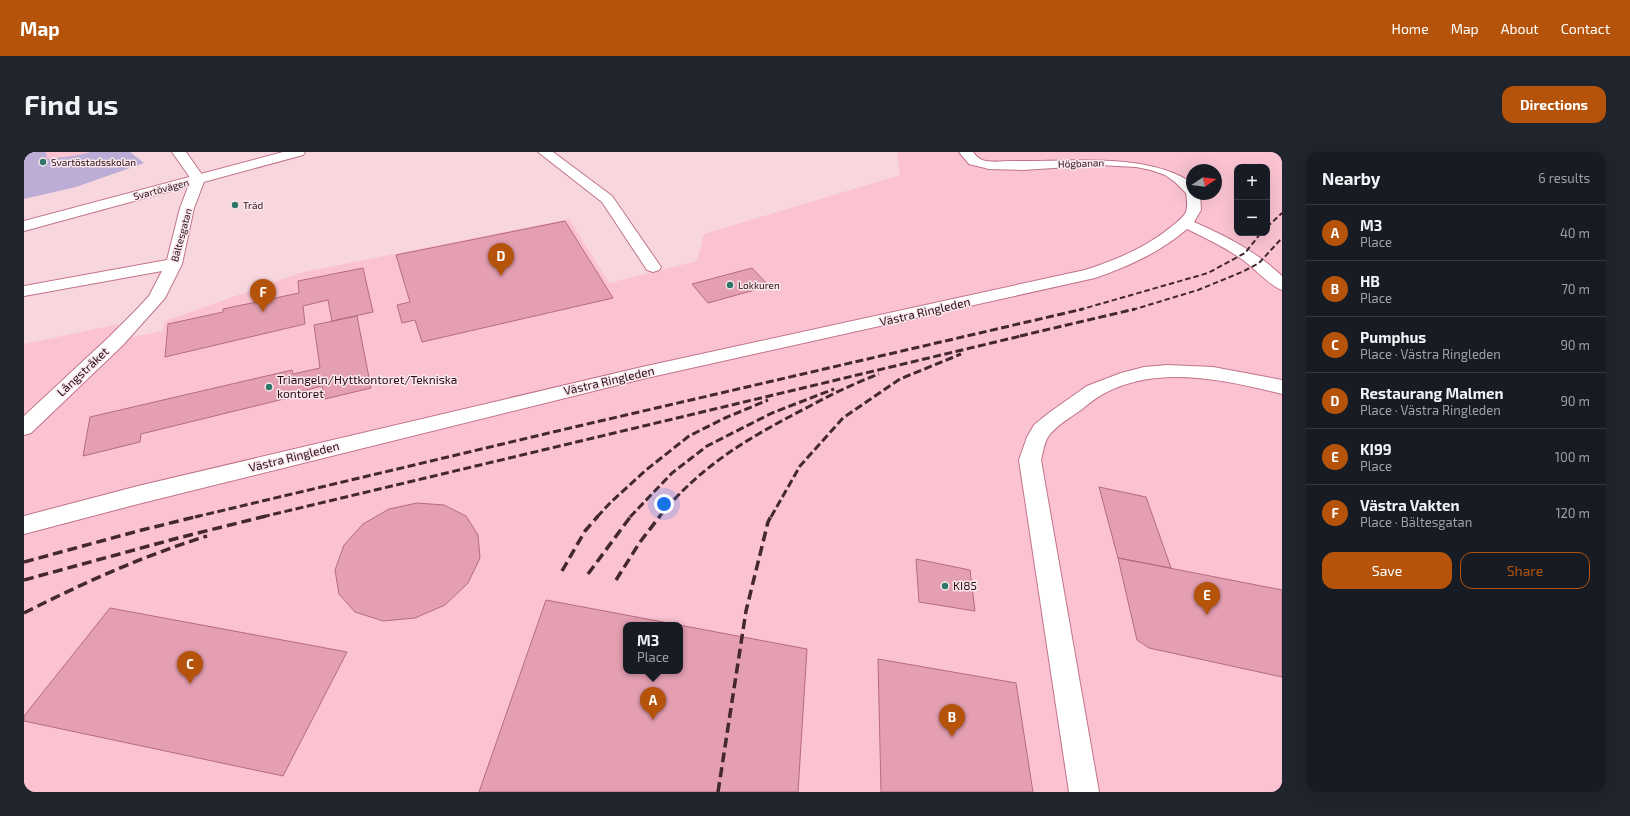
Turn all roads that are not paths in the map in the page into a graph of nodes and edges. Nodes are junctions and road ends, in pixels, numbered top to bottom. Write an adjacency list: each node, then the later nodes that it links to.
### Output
1 (179, 152): 5 (street)
2 (298, 152): 5 (street, Svartövägen)
3 (545, 152): 11 (street)
4 (966, 152): 6 (street, Högbanan)
5 (198, 179): 9 (street, Svartövägen); 10 (street, Bältesgatan)
6 (1186, 185)
7 (1195, 200): 8 (street)
8 (1185, 223): 12 (street); 17 (street, Västra Ringleden)
9 (24, 226)
10 (174, 264): 13 (street); 14 (street, Bältesgatan)
11 (653, 267)
12 (1282, 285)
13 (24, 291)
14 (141, 315): 16 (street, Långstråket)
15 (1282, 387): 18 (street)
16 (24, 428)
17 (24, 525)
18 (1084, 792)

